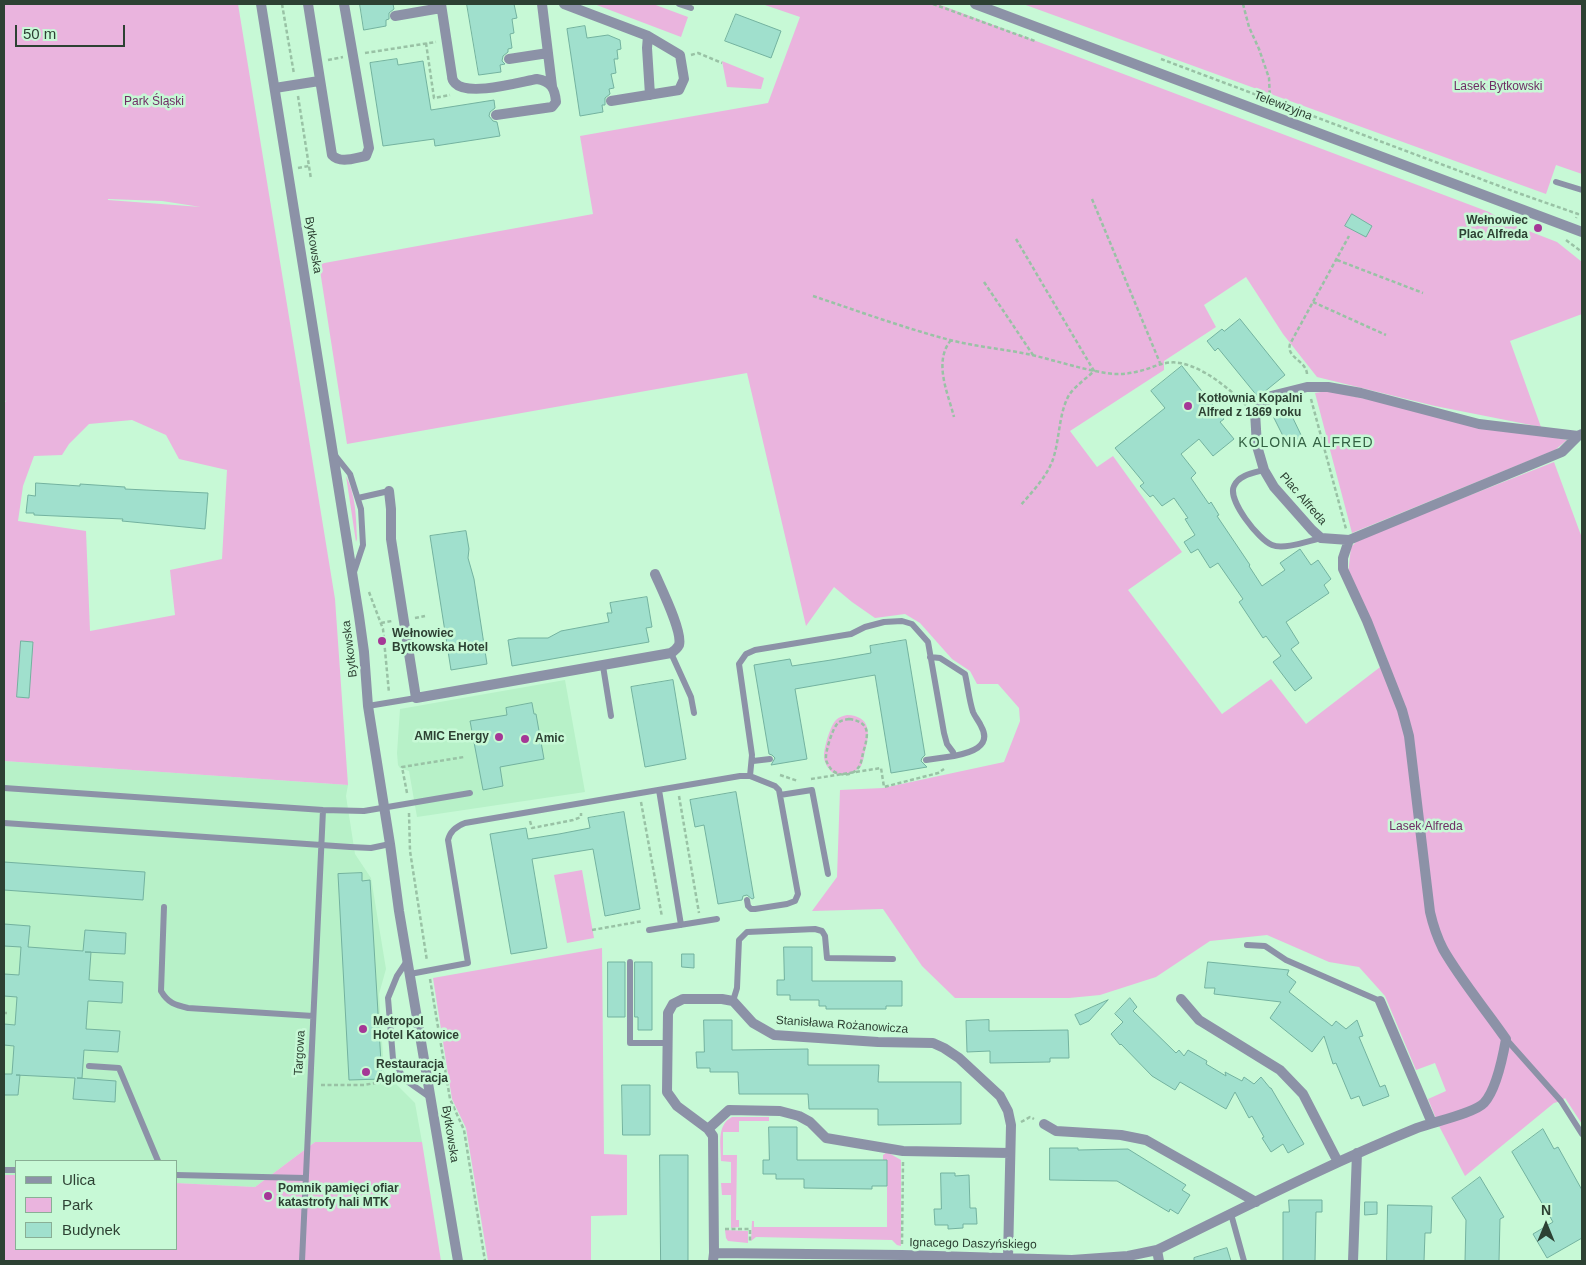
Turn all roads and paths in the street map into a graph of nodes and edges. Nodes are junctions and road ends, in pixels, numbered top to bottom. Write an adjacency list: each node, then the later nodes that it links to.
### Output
1 (261, 4): 22 (street, Bytkowska)
2 (308, 4): 18 (street)
3 (344, 4): 16 (street)
4 (542, 4): 15 (street)
5 (564, 4): 12 (street)
6 (679, 4): 10 (lane)
7 (975, 4): 34 (street, Telewizyjna)
8 (1244, 4): 24 (path)
9 (441, 6): 11 (street); 13 (street)
10 (691, 8)
11 (395, 16)
12 (648, 36): 23 (street); 23 (street)
13 (446, 40): 14 (path); 21 (street)
14 (426, 43): 16 (path); 21 (path)
15 (548, 53): 17 (street); 20 (street)
16 (353, 56): 18 (path); 19 (street)
17 (509, 59)
18 (317, 62): 19 (street)
19 (319, 81): 22 (street)
20 (552, 86): 21 (street); 26 (street)
21 (460, 87)
22 (275, 88): 53 (street, Bytkowska)
23 (650, 95): 25 (street)
24 (1270, 100)
25 (611, 101)
26 (496, 115)
27 (309, 166): 28 (path)
28 (304, 167)
29 (1461, 172): 33 (path)
30 (1556, 182): 31 (lane)
31 (1582, 190)
32 (1092, 199): 47 (path)
33 (1578, 214)
34 (1582, 232)
35 (1349, 236): 39 (path)
36 (1016, 239): 48 (path)
37 (1568, 241): 38 (path)
38 (1582, 252)
39 (1336, 260): 41 (path); 43 (path)
40 (984, 282): 46 (path)
41 (1423, 293)
42 (812, 296): 45 (path)
43 (1313, 302): 44 (path); 49 (path)
44 (1386, 335)
45 (951, 340): 46 (path); 51 (path)
46 (1033, 355): 48 (path)
47 (1160, 363): 48 (path); 50 (path)
48 (1094, 370): 57 (path)
49 (1307, 387): 50 (street, Plac Alfreda); 52 (street, Plac Alfreda); 59 (path)
50 (1256, 412): 54 (street, Plac Alfreda)
51 (954, 418)
52 (1580, 435): 59 (street, Plac Alfreda)
53 (333, 453): 56 (lane); 61 (street, Bytkowska)
54 (1264, 470): 58 (street, Plac Alfreda); 58 (lane)
55 (390, 491): 56 (lane); 70 (street)
56 (358, 498): 61 (lane)
57 (1020, 506)
58 (1321, 538): 59 (street, Plac Alfreda)
59 (1349, 540): 117 (street)
60 (655, 574): 67 (street)
61 (352, 576): 72 (street, Bytkowska)
62 (367, 585): 66 (path)
63 (425, 616): 64 (path)
64 (416, 618)
65 (390, 622): 66 (path)
66 (381, 623): 71 (path)
67 (671, 653): 69 (street); 73 (lane)
68 (930, 657): 75 (lane); 75 (lane); 79 (lane)
69 (603, 666): 70 (street); 74 (lane)
70 (416, 698): 71 (lane)
71 (390, 702): 72 (lane)
72 (368, 706): 92 (street, Bytkowska)
73 (694, 713)
74 (611, 716)
75 (951, 756): 78 (lane); 81 (path)
76 (464, 757): 91 (path)
77 (770, 759): 79 (lane)
78 (926, 760)
79 (753, 761): 82 (lane)
80 (774, 774): 84 (path)
81 (845, 774): 81 (path); 83 (path)
82 (750, 776): 86 (lane); 90 (lane)
83 (808, 780)
84 (798, 781)
85 (4, 788): 93 (lane)
86 (659, 790): 88 (lane); 104 (lane)
87 (470, 793): 91 (lane)
88 (640, 793): 101 (path); 111 (lane)
89 (679, 794): 100 (path)
90 (780, 795): 97 (lane); 98 (lane)
91 (408, 803): 92 (lane); 111 (path)
92 (384, 808): 93 (lane); 95 (street, Bytkowska)
93 (322, 810): 96 (lane, Targowa)
94 (4, 823): 96 (lane)
95 (390, 844): 96 (lane); 109 (street, Bytkowska)
96 (321, 846): 116 (lane, Targowa)
97 (828, 874)
98 (747, 900)
99 (164, 907): 116 (lane)
100 (699, 913)
101 (662, 918)
102 (717, 920): 104 (lane)
103 (642, 922): 105 (path)
104 (681, 925): 106 (lane)
105 (592, 930)
106 (649, 930)
107 (1247, 944): 115 (lane)
108 (893, 958): 114 (lane)
109 (407, 962): 112 (street, Bytkowska); 122 (lane)
110 (630, 962): 118 (lane)
111 (429, 970): 112 (lane); 148 (path)
112 (410, 974): 122 (street, Bytkowska)
113 (1181, 999): 133 (street)
114 (733, 1000): 118 (street); 130 (street, Stanisława Rożanowicza)
115 (1380, 1001): 125 (street)
116 (313, 1016): 121 (lane, Targowa)
117 (1506, 1039): 125 (street, Ignacego Daszyńskiego); 128 (lane)
118 (667, 1042): 127 (street)
119 (89, 1066): 132 (lane)
120 (396, 1080): 121 (path)
121 (310, 1085): 135 (lane, Targowa)
122 (432, 1099): 147 (street, Bytkowska)
123 (1030, 1117): 124 (path)
124 (1024, 1121)
125 (1432, 1123): 131 (street, Ignacego Daszyńskiego)
126 (1044, 1124): 136 (street)
127 (708, 1129): 129 (street); 142 (street)
128 (1582, 1134)
129 (903, 1151): 130 (street); 141 (path)
130 (1010, 1153): 145 (street, Stanisława Rożanowicza)
131 (1357, 1153): 133 (street, Ignacego Daszyńskiego); 151 (street)
132 (158, 1160)
133 (1338, 1162): 136 (street, Ignacego Daszyńskiego)
134 (178, 1175): 135 (lane)
135 (305, 1178): 146 (lane, Targowa)
136 (1256, 1202): 137 (street, Ignacego Daszyńskiego)
137 (1231, 1214): 140 (street, Ignacego Daszyńskiego); 150 (lane)
138 (723, 1229): 139 (path)
139 (750, 1244)
140 (1157, 1250): 145 (street, Ignacego Daszyńskiego); 149 (street)
141 (902, 1255): 144 (street, Ignacego Daszyńskiego); 145 (street, Ignacego Daszyńskiego)
142 (713, 1257): 143 (street, Ignacego Daszyńskiego)
143 (793, 1258): 144 (street, Ignacego Daszyńskiego)
144 (859, 1258)
145 (1008, 1258)
146 (302, 1261)
147 (458, 1261)
148 (485, 1261)
149 (1159, 1261)
150 (1244, 1261)
151 (1353, 1261)

